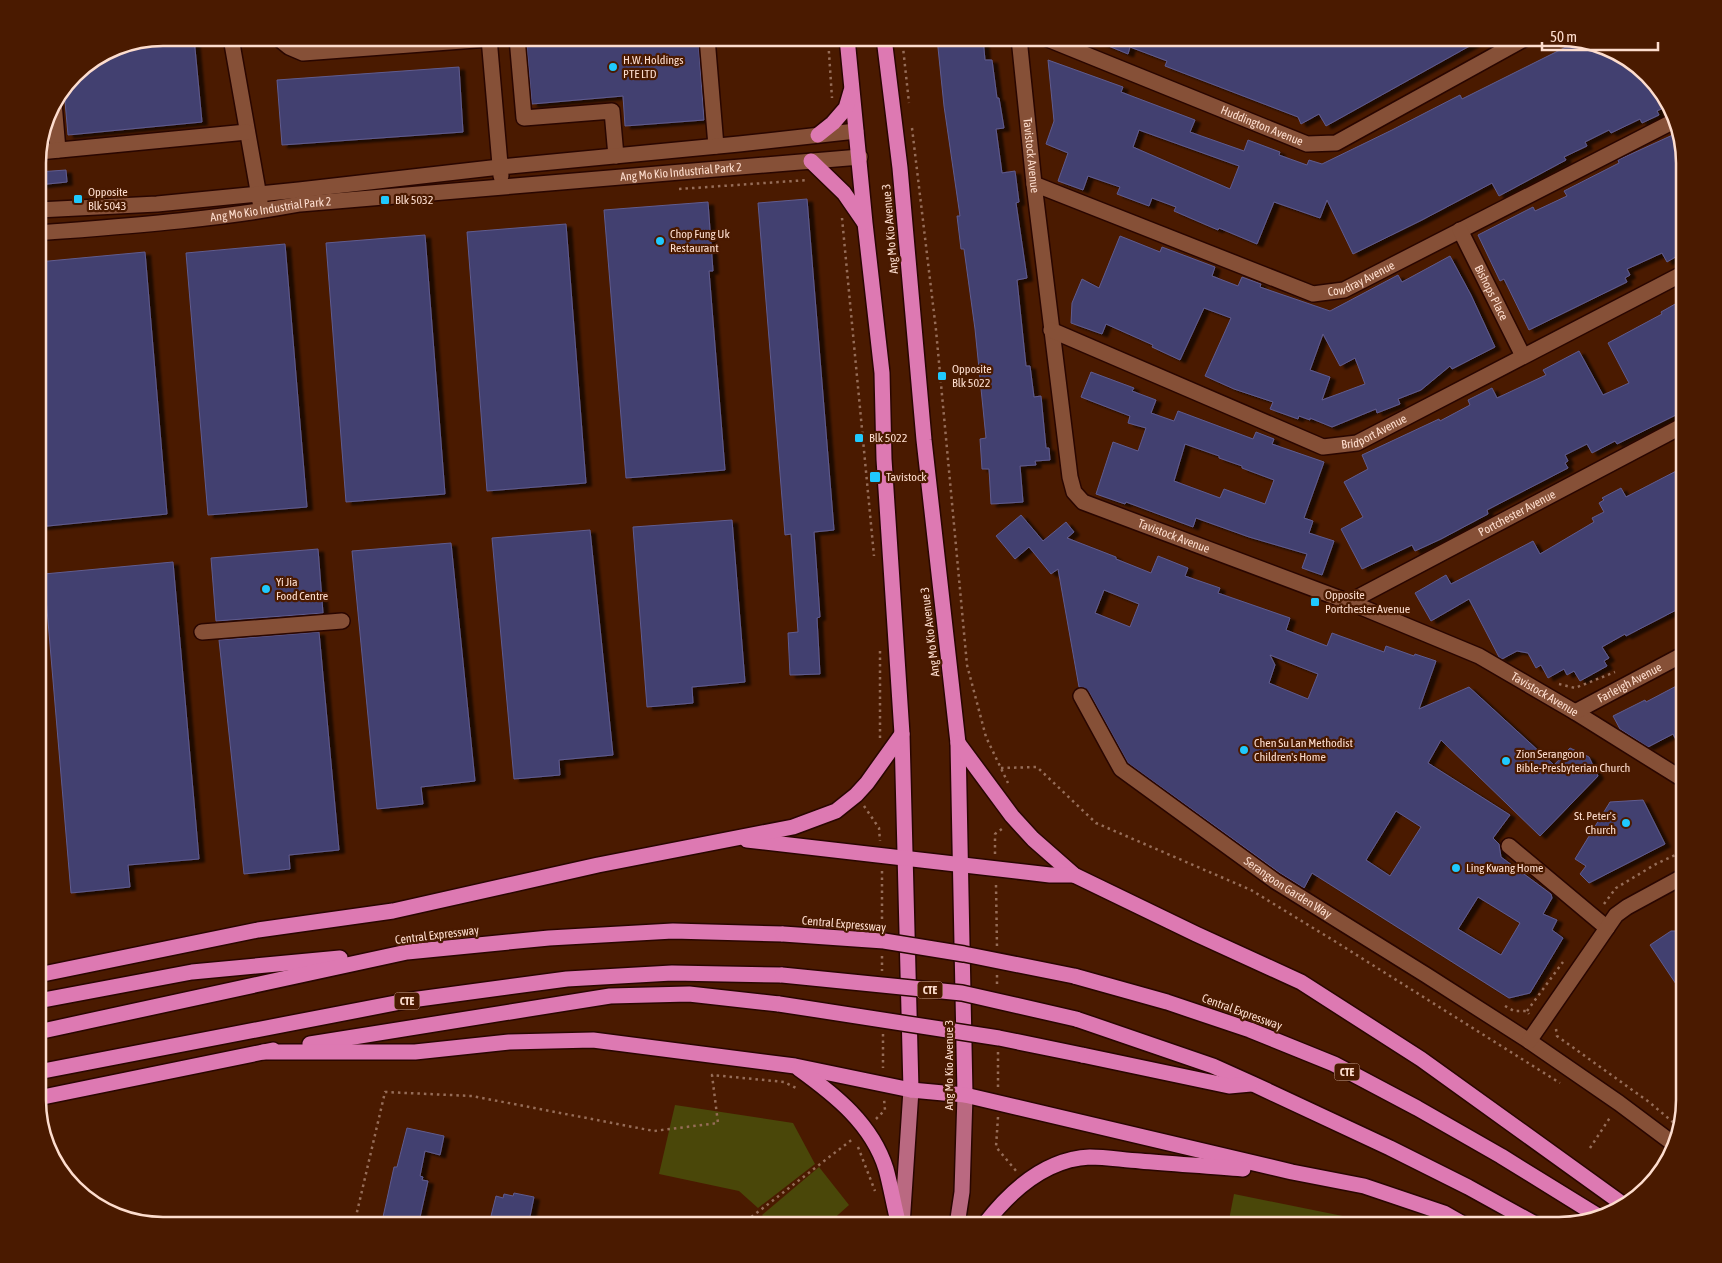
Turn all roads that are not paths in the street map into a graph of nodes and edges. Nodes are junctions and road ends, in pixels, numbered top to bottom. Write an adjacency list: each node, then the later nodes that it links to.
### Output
1 (232, 46): 16 (street)
2 (288, 46): 3 (street)
3 (382, 46)
4 (490, 46): 24 (street)
5 (518, 46): 21 (street)
6 (707, 46): 18 (street)
7 (848, 46): 12 (highway, Ang Mo Kio Avenue 3)
8 (885, 46): 49 (highway, Ang Mo Kio Avenue 3)
9 (1020, 46): 26 (street, Tavistock Avenue)
10 (1065, 46): 11 (street, Huddington Avenue)
11 (1512, 46)
12 (852, 87): 15 (highway, Ang Mo Kio Avenue 3); 17 (highway)
13 (55, 118): 19 (street)
14 (1669, 123): 36 (street, Cowdray Avenue)
15 (856, 131): 17 (street, Ang Mo Kio Industrial Park 2); 22 (highway, Ang Mo Kio Avenue 3)
16 (248, 132): 19 (street); 29 (street)
17 (818, 135): 18 (street, Ang Mo Kio Industrial Park 2)
18 (716, 146): 21 (street, Ang Mo Kio Industrial Park 2)
19 (58, 150): 20 (street)
20 (47, 151)
21 (616, 156): 24 (street, Ang Mo Kio Industrial Park 2)
22 (860, 157): 23 (street, Ang Mo Kio Industrial Park 2); 35 (highway, Ang Mo Kio Avenue 3)
23 (811, 161): 27 (street, Ang Mo Kio Industrial Park 2); 35 (highway)
24 (500, 167): 25 (street, Ang Mo Kio Industrial Park 2); 27 (street)
25 (440, 174): 28 (street); 30 (street, Ang Mo Kio Industrial Park 2)
26 (1034, 184): 36 (street, Cowdray Avenue); 39 (street, Tavistock Avenue)
27 (502, 187): 28 (street, Ang Mo Kio Industrial Park 2)
28 (442, 192): 30 (street, Ang Mo Kio Industrial Park 2)
29 (258, 194): 30 (street, Ang Mo Kio Industrial Park 2); 31 (street, Ang Mo Kio Industrial Park 2); 33 (street)
30 (300, 197): 33 (street, Ang Mo Kio Industrial Park 2)
31 (164, 203): 32 (street, Ang Mo Kio Industrial Park 2); 34 (street)
32 (47, 210)
33 (261, 211): 34 (street, Ang Mo Kio Industrial Park 2)
34 (166, 222): 37 (street, Ang Mo Kio Industrial Park 2)
35 (865, 223): 48 (highway, Ang Mo Kio Avenue 3)
36 (1460, 230): 40 (street, Bishops Place)
37 (47, 232)
38 (1676, 277): 40 (street, Bridport Avenue)
39 (1051, 330): 40 (street, Bridport Avenue); 42 (street, Tavistock Avenue)
40 (1523, 356)
41 (1676, 429): 42 (street, Portchester Avenue)
42 (1349, 602): 47 (street, Tavistock Avenue)
43 (342, 621): 44 (street)
44 (202, 632)
45 (1676, 658): 47 (street, Farleigh Avenue)
46 (1081, 696): 62 (street, Serangoon Garden Way)
47 (1575, 712): 50 (street, Tavistock Avenue)
48 (902, 734): 51 (highway); 53 (highway, Ang Mo Kio Avenue 3)
49 (958, 744): 54 (highway, Ang Mo Kio Avenue 3); 55 (highway)
50 (1676, 775)
51 (731, 838): 53 (highway); 59 (highway)
52 (1509, 846): 57 (street)
53 (905, 859): 54 (highway); 67 (highway, Ang Mo Kio Avenue 3)
54 (960, 864): 55 (highway); 68 (highway, Ang Mo Kio Avenue 3)
55 (1074, 875): 72 (highway)
56 (1676, 880): 57 (street)
57 (1607, 928): 62 (street)
58 (406, 952): 60 (highway); 61 (highway, Central Expressway / CTE); 73 (highway, Central Expressway / CTE, bridge)
59 (47, 973)
60 (47, 999)
61 (47, 1030)
62 (1529, 1041): 70 (street, Serangoon Garden Way)
63 (263, 1052): 64 (highway); 66 (highway, bridge); 69 (highway)
64 (795, 1066): 67 (highway); 74 (highway)
65 (47, 1070): 66 (highway, CTE, bridge)
66 (1252, 1084): 79 (highway, CTE)
67 (911, 1090): 68 (highway); 75 (main road, Ang Mo Kio Avenue 3)
68 (965, 1095): 71 (highway); 76 (main road, Ang Mo Kio Avenue 3)
69 (47, 1096)
70 (1669, 1140)
71 (1292, 1172): 77 (highway); 78 (highway)
72 (1618, 1201)
73 (1592, 1212)
74 (898, 1217)
75 (901, 1217)
76 (958, 1217)
77 (991, 1217)
78 (1450, 1217)
79 (1521, 1217)

